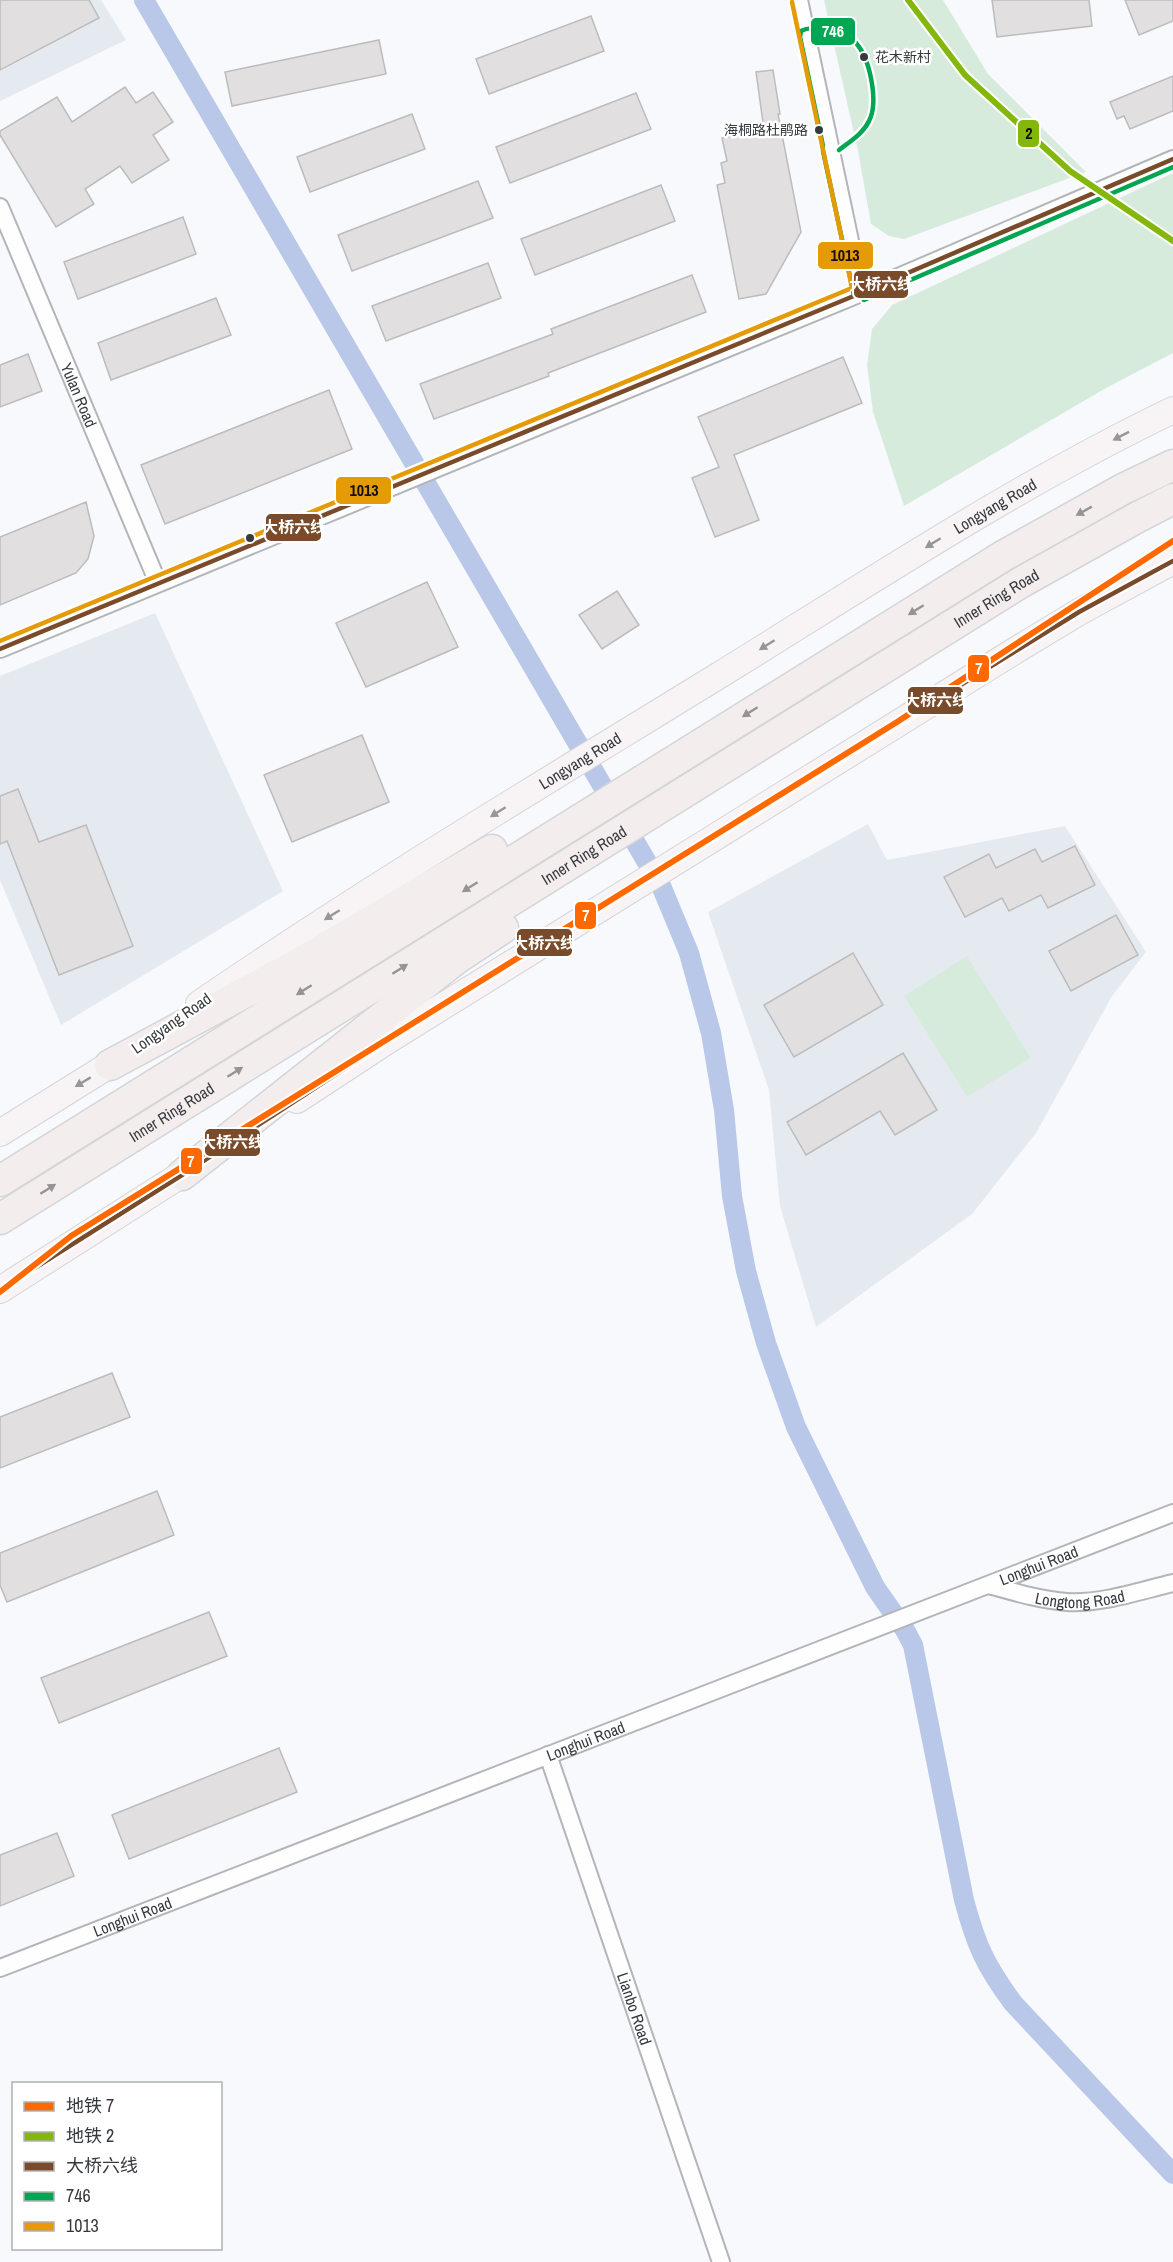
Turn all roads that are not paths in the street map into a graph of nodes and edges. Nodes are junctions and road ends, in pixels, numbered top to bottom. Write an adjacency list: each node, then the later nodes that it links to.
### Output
1 (799, 0): 4 (street)
2 (1173, 159): 4 (street)
3 (0, 207): 9 (street, Yulan Road)
4 (861, 293): 9 (street)
5 (1173, 410): 13 (main road, Longyang Road, one-way to 13)
6 (1173, 465): 11 (highway, Inner Ring Road, one-way to 11)
7 (1173, 500): 12 (highway, Inner Ring Road)
8 (1173, 561): 15 (main road)
9 (158, 584): 10 (street)
10 (0, 649)
11 (569, 816): 13 (highway); 16 (highway, Inner Ring Road, one-way to 16)
12 (595, 858): 15 (highway); 17 (highway, Inner Ring Road, one-way to 12)
13 (110, 1065): 14 (main road, Longyang Road, one-way to 14)
14 (0, 1133)
15 (182, 1175): 18 (main road)
16 (0, 1181)
17 (0, 1219)
18 (0, 1290)
19 (1173, 1513): 21 (street, Longhui Road)
20 (1173, 1583): 21 (street, Longtong Road)
21 (989, 1585): 22 (street, Longhui Road)
22 (548, 1755): 23 (street, Longhui Road); 24 (street, Lianbo Road)
23 (0, 1968)
24 (721, 2262)

